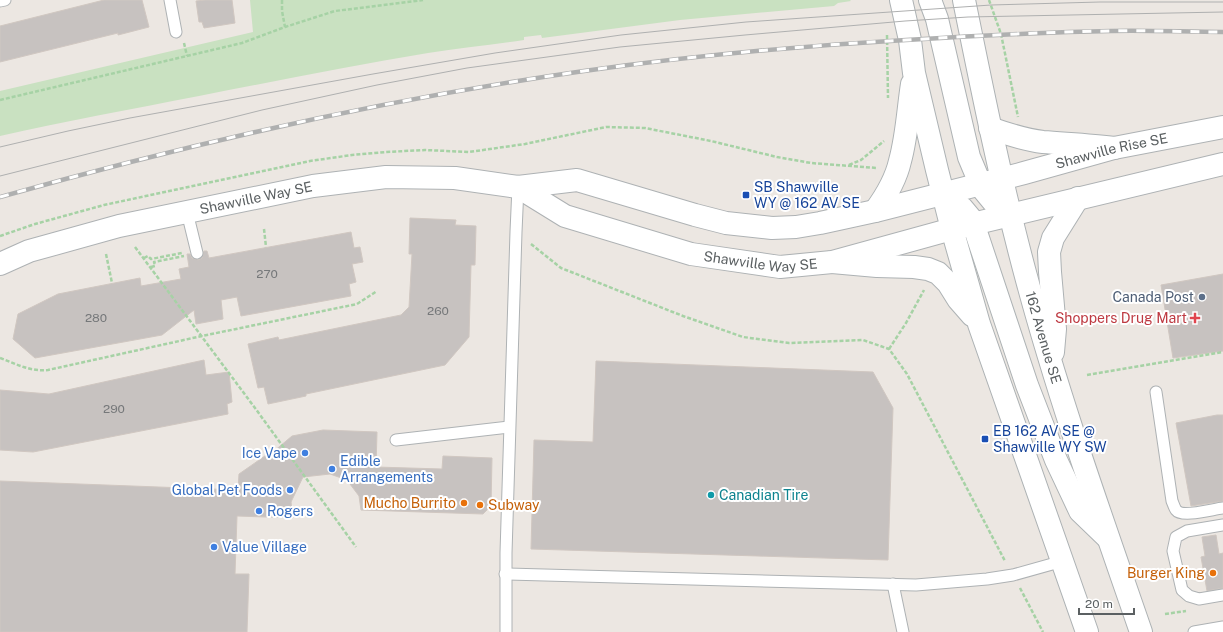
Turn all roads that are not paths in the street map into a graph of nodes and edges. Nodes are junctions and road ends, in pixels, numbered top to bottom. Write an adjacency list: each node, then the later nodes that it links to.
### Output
1 (5, 0): 6 (lane)
2 (170, 0): 7 (lane)
3 (901, 0): 8 (main road)
4 (930, 0): 14 (main road)
5 (964, 0): 10 (main road, 162 Avenue SE)
6 (0, 1)
7 (176, 32)
8 (914, 73): 16 (main road); 18 (main road)
9 (1223, 127): 11 (main road, Shawville Rise SE)
10 (990, 128): 11 (main road); 13 (main road, 162 Avenue SE)
11 (1114, 148): 13 (main road, Shawville Rise SE)
12 (1223, 164): 17 (main road)
13 (1002, 179): 14 (main road, Shawville Way SE); 20 (main road, 162 Avenue SE)
14 (981, 184): 16 (main road, Shawville Way SE); 20 (main road)
15 (518, 187): 18 (main road, Shawville Way SE); 19 (main road, Shawville Way SE); 24 (main road, Shawville Way SE); 29 (lane)
16 (943, 194): 18 (main road, Shawville Way SE); 21 (main road); 22 (main road)
17 (1078, 198): 20 (main road); 27 (main road)
18 (876, 211)
19 (187, 212): 23 (lane); 25 (main road, Shawville Way SE)
20 (1010, 214): 21 (main road, Shawville Way SE); 27 (main road, 162 Avenue SE)
21 (973, 224): 22 (main road, Shawville Way SE); 33 (main road)
22 (952, 229): 24 (main road, Shawville Way SE); 26 (main road)
23 (197, 253)
24 (832, 262): 26 (main road)
25 (0, 264)
26 (979, 324): 34 (main road)
27 (1052, 367): 33 (main road, 162 Avenue SE)
28 (1156, 392): 31 (lane)
29 (509, 427): 30 (lane); 35 (lane)
30 (396, 440)
31 (1223, 508)
32 (1223, 525): 37 (lane)
33 (1109, 540): 42 (main road, 162 Avenue SE)
34 (1063, 561): 36 (lane); 41 (main road)
35 (505, 574): 36 (lane); 39 (lane)
36 (893, 584): 40 (lane)
37 (1223, 595)
38 (1218, 629): 43 (lane)
39 (506, 632)
40 (903, 632)
41 (1087, 632)
42 (1141, 632)
43 (1194, 632)

